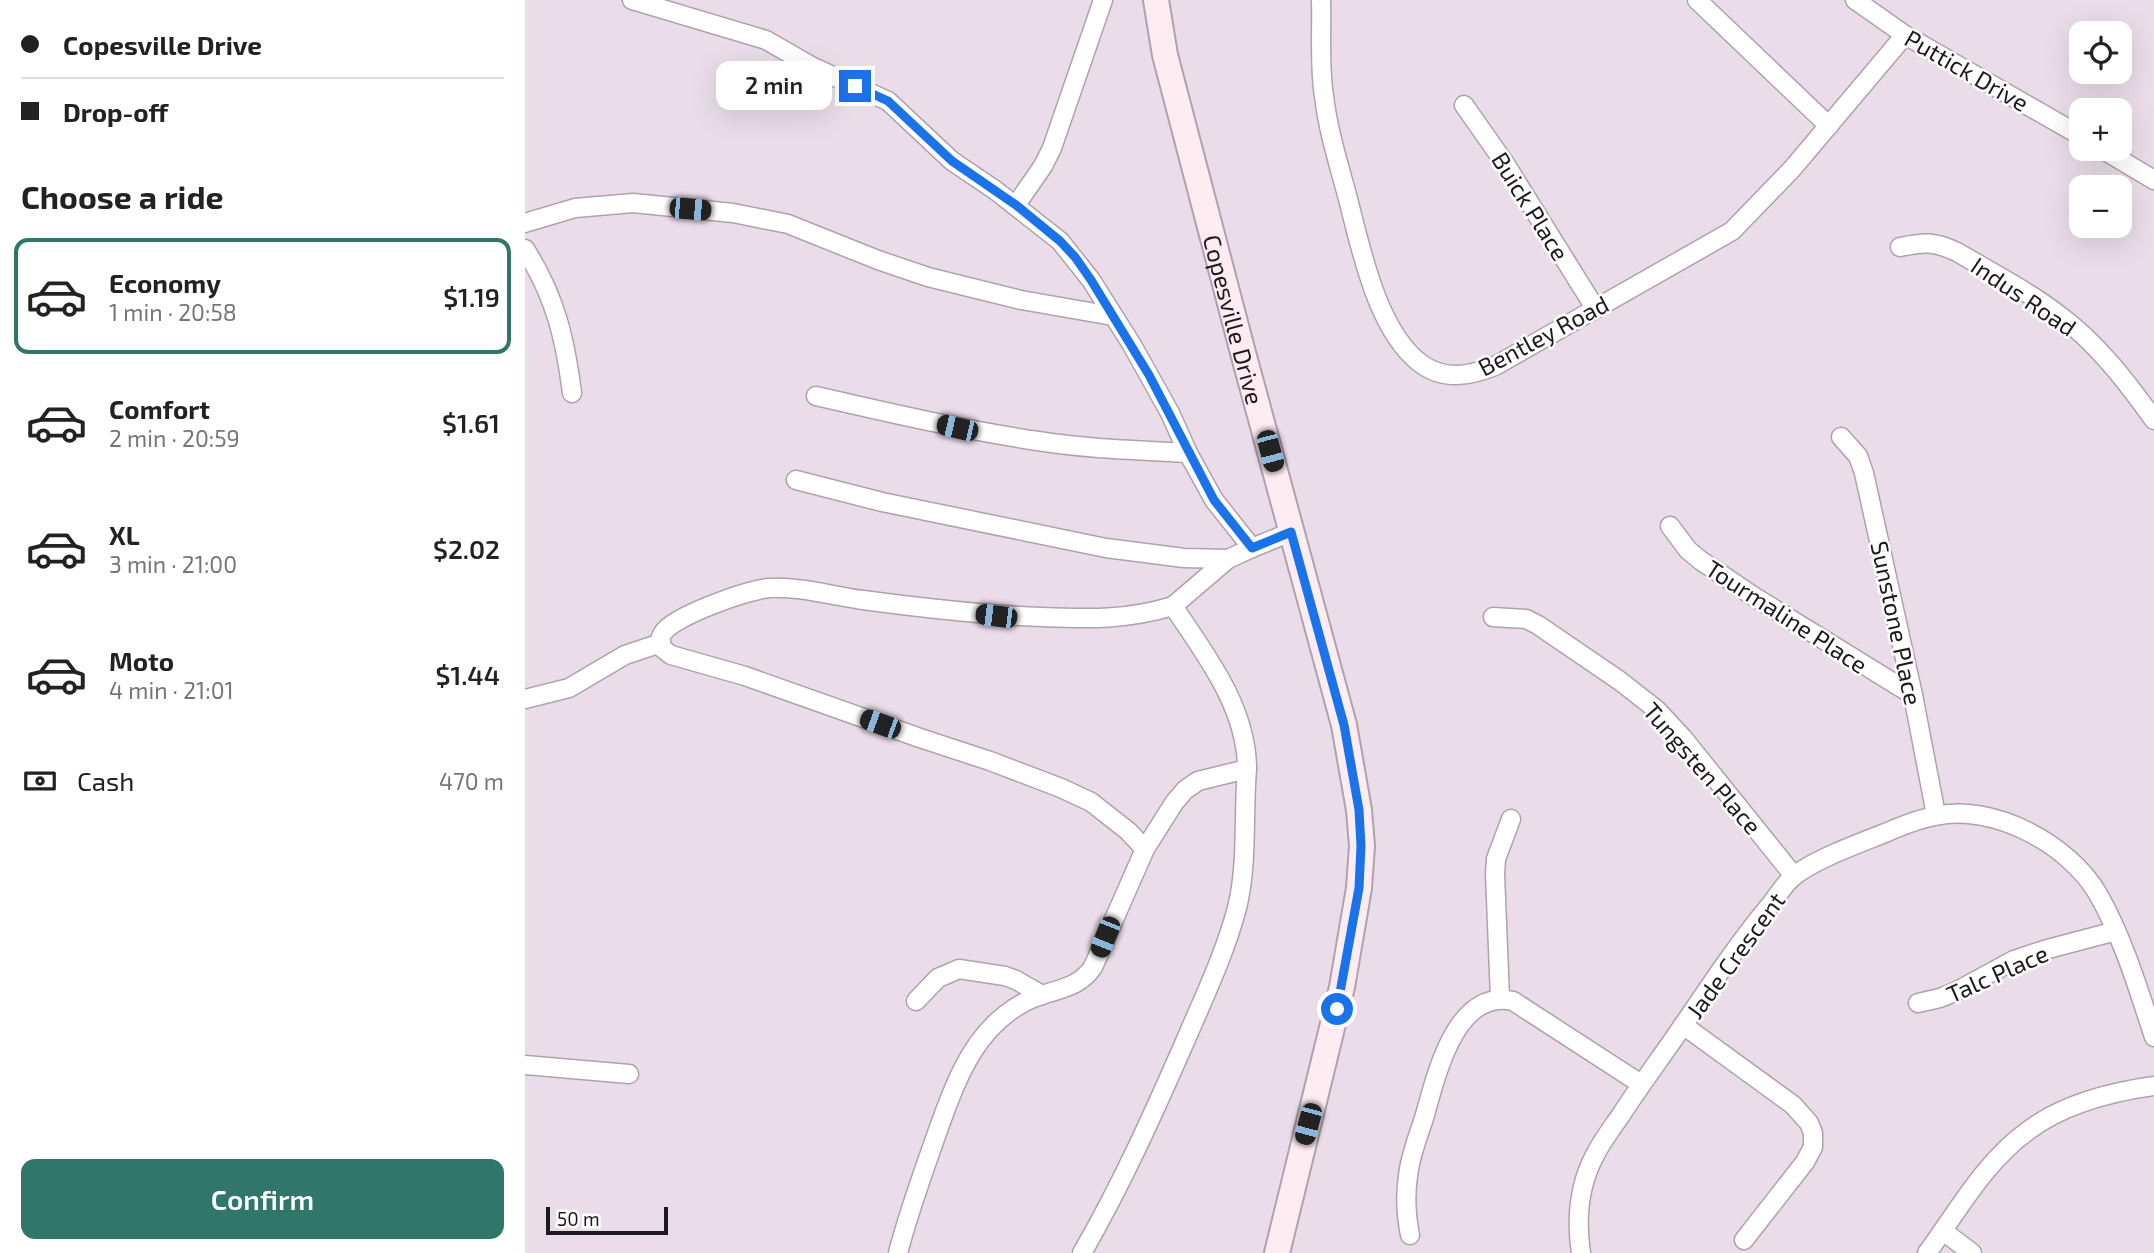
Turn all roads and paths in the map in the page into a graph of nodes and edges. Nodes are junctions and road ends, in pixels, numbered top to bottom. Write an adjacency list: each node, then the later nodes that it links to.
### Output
1 (632, 0): 13 (street)
2 (1103, 0): 13 (street)
3 (1156, 0): 26 (street, Copesville Drive)
4 (1321, 0): 17 (street, Bentley Road)
5 (1697, 0): 9 (street)
6 (1855, 0): 7 (street, Puttick Drive)
7 (1905, 35): 9 (street, Bentley Road); 10 (street, Puttick Drive)
8 (1464, 106): 17 (street, Buick Place)
9 (1829, 126): 17 (street, Bentley Road)
10 (2069, 129)
11 (2122, 161): 12 (street)
12 (2154, 180)
13 (1016, 205): 18 (street)
14 (525, 223): 18 (street)
15 (1900, 247): 21 (street, Indus Road)
16 (525, 249): 19 (street)
17 (1595, 308)
18 (1113, 316): 23 (street)
19 (572, 393)
20 (816, 397): 23 (street)
21 (2154, 420)
22 (1841, 438): 32 (street, Sunstone Place)
23 (1188, 453): 27 (street)
24 (796, 480): 28 (street)
25 (1670, 526): 32 (street, Tourmaline Place)
26 (1291, 532): 27 (street); 55 (street, Copesville Drive)
27 (1252, 548): 28 (street)
28 (1228, 559): 29 (street)
29 (1173, 606): 31 (street); 34 (street)
30 (1493, 617): 38 (street, Tungsten Place)
31 (661, 643): 33 (street); 37 (street)
32 (1913, 695): 35 (street, Sunstone Place)
33 (525, 699)
34 (1247, 769): 37 (street); 54 (street)
35 (1936, 815): 38 (street, Jade Crescent); 39 (street, Jade Crescent)
36 (1511, 819): 41 (street)
37 (1145, 849): 40 (street)
38 (1794, 876): 44 (street, Jade Crescent)
39 (2116, 931): 43 (street, Talc Place); 45 (street, Jade Crescent)
40 (1042, 995): 42 (street); 53 (street)
41 (1500, 998): 48 (street); 51 (street)
42 (916, 1001)
43 (1918, 1003)
44 (1683, 1025): 48 (street, Jade Crescent); 52 (street)
45 (2154, 1037)
46 (525, 1065): 47 (street)
47 (629, 1074)
48 (1641, 1084): 56 (street, Jade Crescent)
49 (2154, 1086): 50 (street)
50 (1943, 1231): 57 (street); 58 (street)
51 (1410, 1235)
52 (1744, 1240)
53 (898, 1253)
54 (1082, 1253)
55 (1277, 1253)
56 (1581, 1253)
57 (1927, 1253)
58 (1972, 1253)

